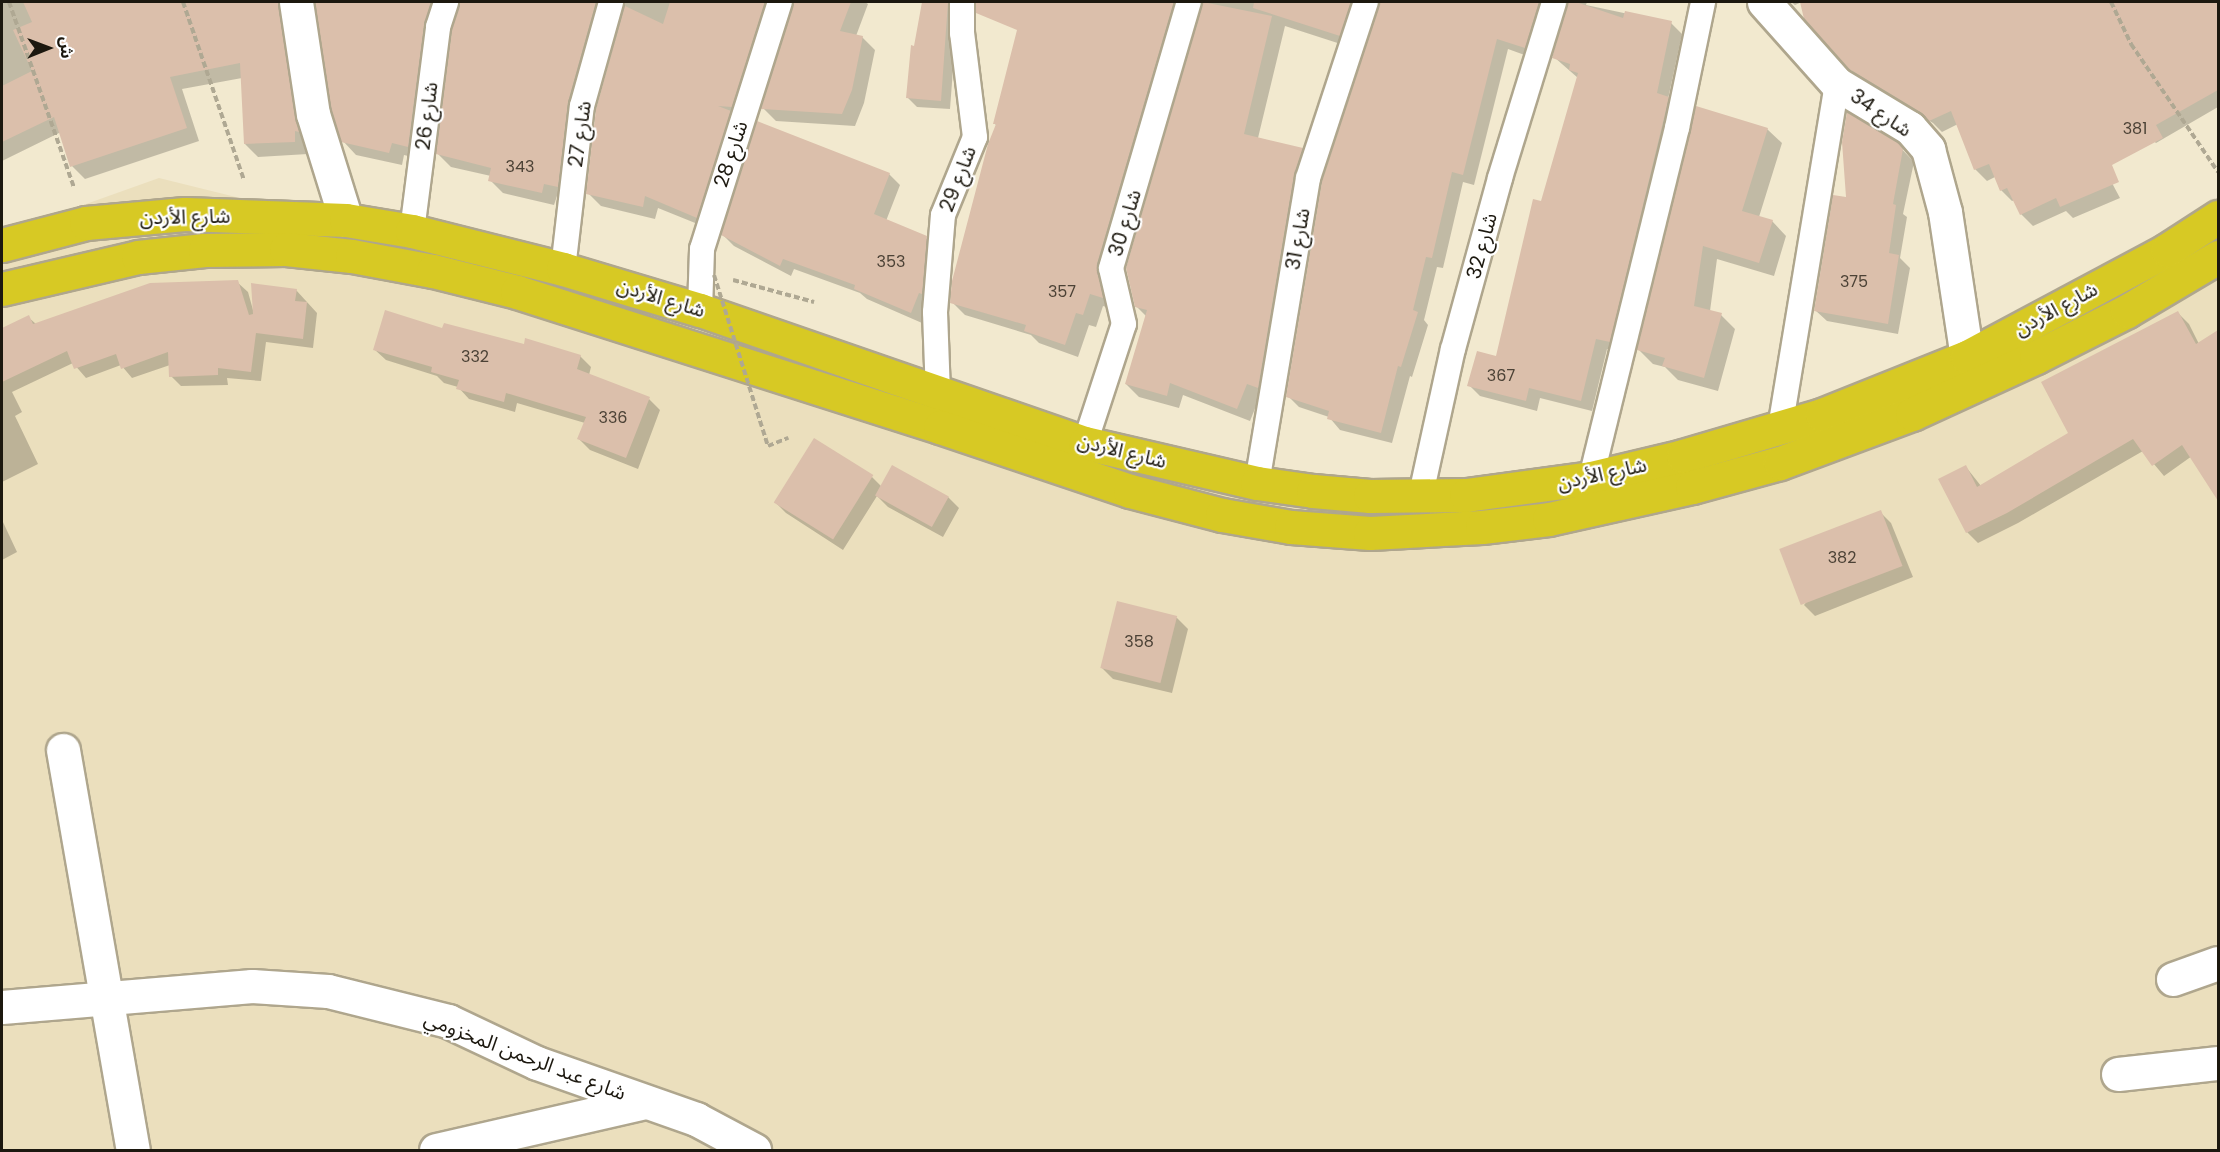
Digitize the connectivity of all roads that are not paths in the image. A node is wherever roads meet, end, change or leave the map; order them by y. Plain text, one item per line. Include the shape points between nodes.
1 (296, 2) edge
2 (446, 2) edge
3 (611, 2) edge
4 (780, 2) edge
5 (962, 2) edge
6 (1189, 2) edge
7 (1366, 2) edge
8 (1554, 2) edge
9 (1703, 2) edge
10 (1764, 2) edge
11 (1837, 84) junction
12 (2218, 217) edge
13 (346, 220) junction
14 (412, 231) junction
15 (2, 245) edge
16 (2218, 257) edge
17 (563, 268) junction
18 (2, 288) edge
19 (700, 310) junction
20 (1966, 357) junction
21 (938, 394) junction
22 (1780, 428) junction
23 (1084, 443) junction
24 (1591, 478) junction
25 (1257, 483) junction
26 (1421, 494) junction
27 (63, 750) dead end
28 (2218, 963) edge
29 (2173, 979) dead end
30 (106, 999) junction
31 (2, 1007) edge
32 (2218, 1063) edge
33 (2118, 1074) dead end
34 (646, 1102) junction
35 (132, 1150) edge
36 (436, 1150) edge
37 (754, 1150) edge

1 - 13 street via 313,114
2 - 14 lane, شارع 26 via 438,27
3 - 17 lane, شارع 27 via 582,106
4 - 19 lane, شارع 28 via 702,249
5 - 21 lane, شارع 29 via 975,137 942,215 935,312
6 - 23 lane, شارع 30 via 1111,268 1124,324
7 - 25 lane, شارع 31 via 1308,178
8 - 26 lane, شارع 32 via 1453,349
9 - 24 lane via 1677,128
10 - 11 street, شارع 34
11 - 20 street, شارع 34 via 1910,128 1928,150 1945,212
11 - 22 lane
12 - 20 highway, شارع الأردن via 2167,250
13 - 14 highway, شارع الأردن
13 - 15 highway, شارع الأردن via 185,214 86,223
14 - 17 highway, شارع الأردن
16 - 18 highway, شارع الأردن via 2127,311 2026,362 1912,414 1780,464 1549,519 1370,533 1292,527 1222,515 1130,491 918,419 528,296 433,271 352,256 286,249 205,250 138,257
17 - 19 highway, شارع الأردن
19 - 21 highway, شارع الأردن
20 - 22 highway, شارع الأردن
21 - 23 highway, شارع الأردن
22 - 24 highway, شارع الأردن
23 - 25 highway, شارع الأردن
24 - 26 highway, شارع الأردن via 1509,491
25 - 26 highway, شارع الأردن via 1370,496
27 - 30 street
28 - 29 street
30 - 31 street, شارع عبد الرحمن المخزومي
30 - 34 street, شارع عبد الرحمن المخزومي via 252,986 328,991 448,1021 537,1063
30 - 35 street
32 - 33 street
34 - 36 street
34 - 37 street, شارع عبد الرحمن المخزومي via 696,1119

